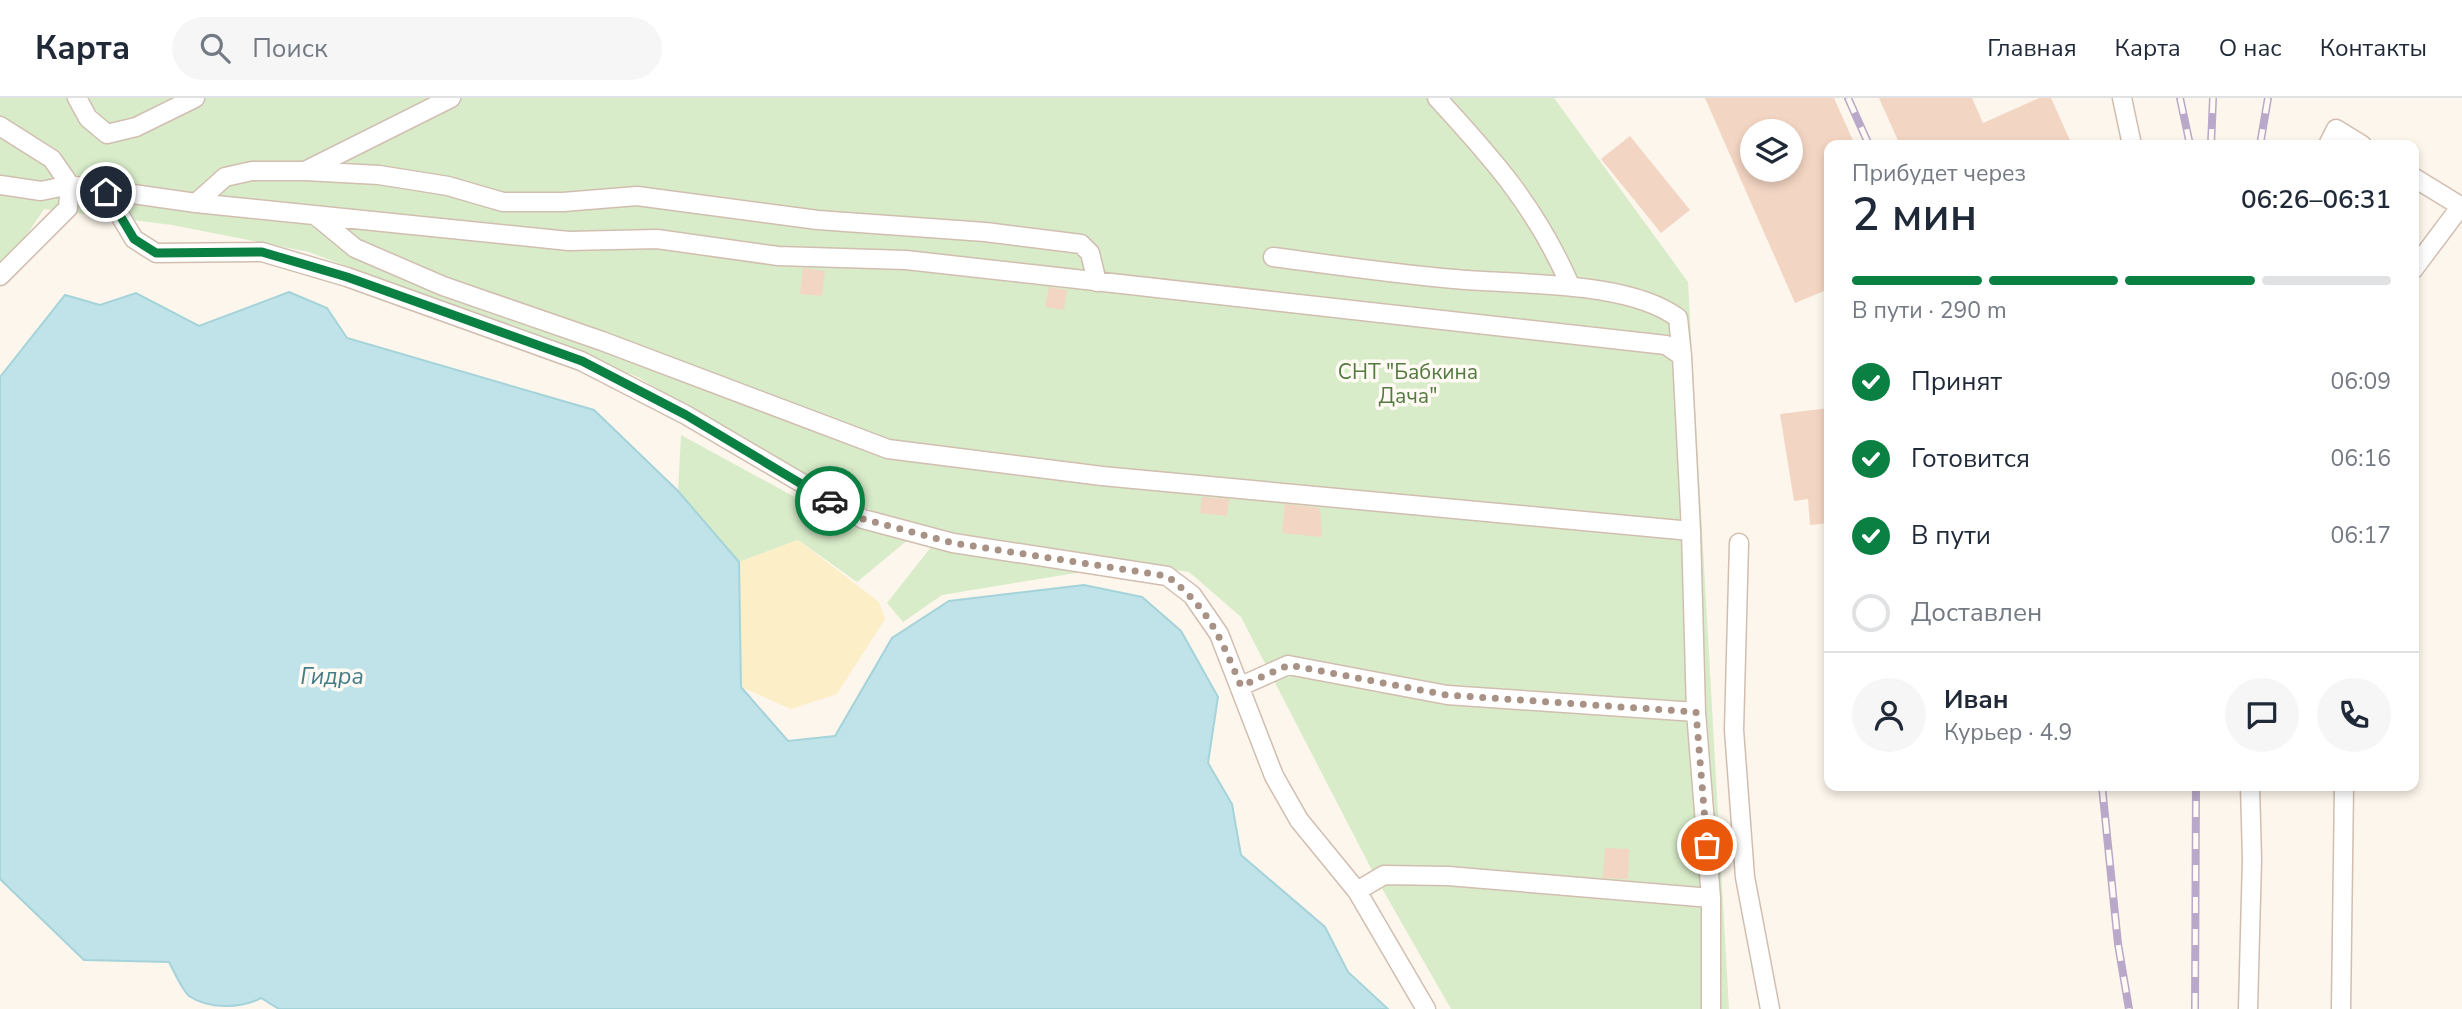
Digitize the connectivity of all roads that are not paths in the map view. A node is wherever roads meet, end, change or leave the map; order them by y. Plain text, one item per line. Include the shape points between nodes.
1 (77, 98) edge
2 (195, 98) edge
3 (451, 98) edge
4 (1437, 98) edge
5 (2122, 98) edge
6 (0, 126) edge
7 (2131, 140) edge
8 (2330, 140) edge
9 (2354, 140) edge
10 (305, 171) junction
11 (2419, 181) edge
12 (0, 185) edge
13 (69, 185) junction
14 (106, 192) junction
15 (197, 203) junction
16 (2461, 207) edge
17 (315, 215) junction
18 (1273, 257) dead end
19 (2419, 262) edge
20 (0, 276) edge
21 (1097, 282) junction
22 (1570, 285) junction
23 (1682, 356) junction
24 (1691, 531) junction
25 (1739, 543) dead end
26 (1241, 686) junction
27 (1696, 712) junction
28 (2250, 791) edge
29 (2344, 791) edge
30 (1357, 891) junction
31 (1711, 898) junction
32 (1426, 1009) edge
33 (1711, 1009) edge
34 (1770, 1009) edge
35 (2248, 1009) edge
36 (2341, 1009) edge

1 - 2 street via 88,118 107,134 136,127
3 - 10 street
4 - 22 street via 1501,168 1550,240
5 - 7 street
6 - 13 street via 52,159
8 - 9 street via 2336,129
10 - 15 street via 252,171 225,177
10 - 21 street via 379,175 448,186 503,202 637,196 818,220 1081,244 1090,253
11 - 16 street
12 - 13 street via 41,191
13 - 14 street
13 - 20 street via 68,208
14 - 15 street
14 - 26 street via 134,239 156,253 262,252 347,277 582,361 686,415 863,519 953,543 1167,576 1192,595 1219,634
15 - 17 street
16 - 19 street
17 - 21 street via 569,241 657,239 778,256 906,260
17 - 24 street via 355,248 443,286 888,449 1102,476
18 - 22 street via 1454,279
21 - 23 street via 1666,345
22 - 23 street via 1661,305 1678,318
23 - 24 street
24 - 27 street
25 - 34 street via 1734,730 1745,877
26 - 27 street via 1289,665 1447,695
26 - 30 street via 1274,776 1299,820
27 - 31 street
28 - 35 street
29 - 36 street
30 - 31 street via 1384,875 1448,876
30 - 32 street
31 - 33 street

